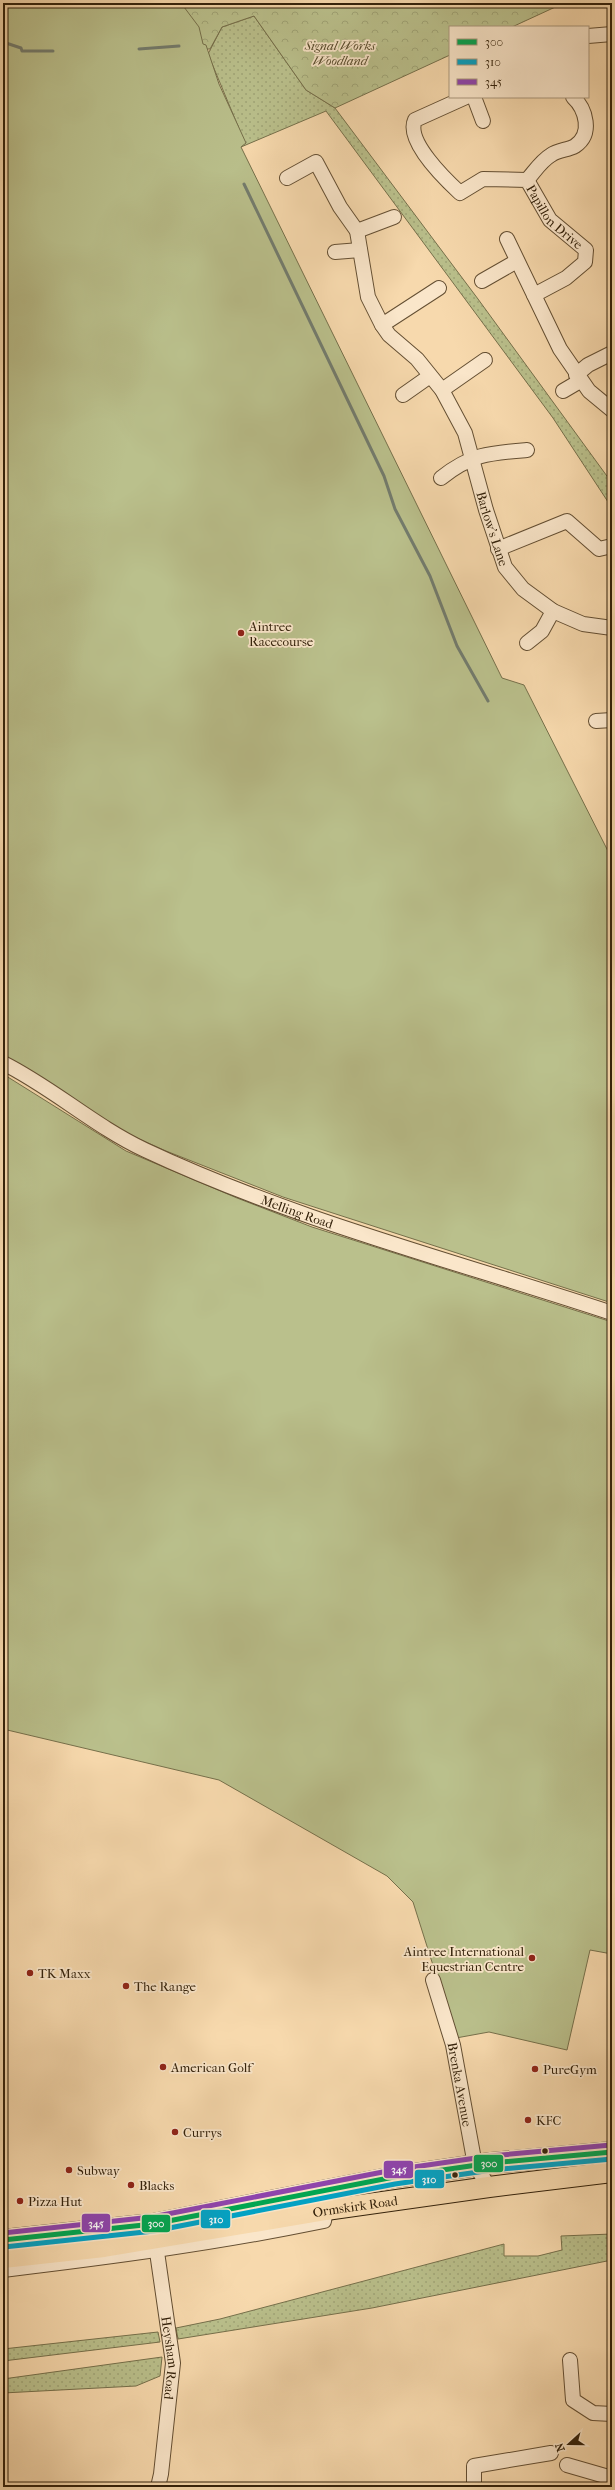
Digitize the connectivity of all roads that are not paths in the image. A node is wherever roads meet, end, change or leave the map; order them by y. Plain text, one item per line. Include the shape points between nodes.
1 (612, 34) edge
2 (589, 36) edge
3 (464, 98) edge
4 (474, 98) edge
5 (575, 98) edge
6 (483, 121) dead end
7 (286, 178) dead end
8 (527, 180) junction
9 (394, 217) dead end
10 (357, 231) junction
11 (507, 239) dead end
12 (360, 250) junction
13 (335, 252) dead end
14 (518, 260) junction
15 (482, 281) dead end
16 (439, 288) dead end
17 (534, 295) junction
18 (382, 325) junction
19 (612, 353) edge
20 (485, 360) dead end
21 (430, 376) junction
22 (578, 378) junction
23 (442, 390) junction
24 (564, 391) dead end
25 (403, 395) dead end
26 (612, 410) edge
27 (527, 450) dead end
28 (474, 459) junction
29 (441, 478) dead end
30 (612, 546) edge
31 (498, 549) junction
32 (553, 611) junction
33 (612, 628) edge
34 (527, 643) dead end
35 (612, 720) edge
36 (596, 721) dead end
37 (3, 1063) edge
38 (612, 1313) edge
39 (433, 1980) dead end
40 (612, 2152) edge
41 (475, 2166) junction
42 (612, 2172) edge
43 (489, 2187) junction
44 (326, 2210) junction
45 (3, 2240) edge
46 (157, 2252) junction
47 (3, 2258) edge
48 (3, 2270) edge
49 (570, 2360) dead end
50 (612, 2414) edge
51 (551, 2453) dead end
52 (566, 2465) dead end
53 (610, 2481) edge
54 (158, 2487) edge
55 (474, 2487) edge

1 - 2 street
3 - 8 street, Papillon Drive via 415,120 412,126 413,134 437,171 460,193 482,179
4 - 6 street
5 - 8 street, Papillon Drive via 581,104 586,118 586,131 576,145 552,154
7 - 10 street, Barlow's Lane via 316,162 340,207
8 - 17 street, Papillon Drive via 550,220 586,250 586,262 566,278
9 - 10 street
10 - 12 street, Barlow's Lane
11 - 14 street
12 - 13 street
12 - 18 street, Barlow's Lane via 368,297
14 - 15 street
14 - 17 street
16 - 18 street
17 - 22 street via 560,349
18 - 21 street, Barlow's Lane via 417,359
19 - 22 street via 588,365
20 - 23 street
21 - 23 street, Barlow's Lane
21 - 25 street
22 - 24 street
22 - 26 street
23 - 28 street, Barlow's Lane via 466,434
27 - 28 street via 485,454
28 - 29 street via 454,468
28 - 31 street, Barlow's Lane
30 - 31 street via 599,549 567,521
31 - 32 street, Barlow's Lane via 505,567 523,589
32 - 33 street, Barlow's Lane via 583,624
32 - 34 street via 542,631
35 - 36 street
37 - 38 street, Melling Road via 117,1136 261,1199
39 - 41 street, Brenka Avenue via 453,2045
40 - 41 highway, Ormskirk Road
41 - 43 street, Brenka Avenue
41 - 45 highway, Ormskirk Road via 394,2177 153,2224
42 - 43 highway, Ormskirk Road
43 - 44 highway, Ormskirk Road
44 - 46 street via 324,2221
44 - 47 highway, Ormskirk Road via 140,2242
46 - 48 street
46 - 54 street, Heysham Road via 174,2363
49 - 50 street via 573,2400 593,2413
51 - 55 street via 474,2466
52 - 53 street

